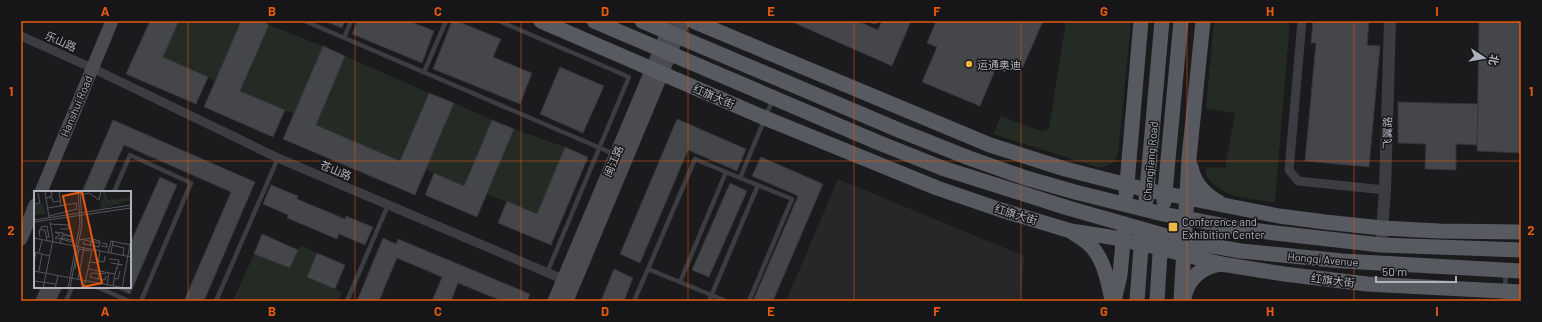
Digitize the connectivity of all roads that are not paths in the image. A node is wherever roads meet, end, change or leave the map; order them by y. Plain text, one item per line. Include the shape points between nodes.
1 (112, 21) edge
2 (305, 21) edge
3 (351, 21) edge
4 (446, 21) edge
5 (499, 21) edge
6 (541, 21) edge
7 (594, 21) edge
8 (642, 21) edge
9 (684, 21) edge
10 (693, 21) edge
11 (872, 21) edge
12 (875, 21) edge
13 (1141, 21) edge
14 (1162, 21) edge
15 (1181, 21) edge
16 (1203, 21) edge
17 (1302, 21) edge
18 (1390, 21) edge
19 (672, 30) edge
20 (21, 36) edge
21 (344, 38) junction
22 (665, 51) junction
23 (92, 68) junction
24 (424, 72) junction
25 (657, 72) junction
26 (774, 98) junction
27 (765, 118) junction
28 (1132, 136) junction
29 (600, 148) junction
30 (621, 156) junction
31 (278, 158) junction
32 (1189, 158) junction
33 (726, 172) junction
34 (1095, 176) junction
35 (740, 178) junction
36 (758, 185) junction
37 (1127, 185) junction
38 (1147, 190) junction
39 (1385, 190) junction
40 (41, 191) edge
41 (114, 191) edge
42 (1165, 194) junction
43 (1187, 198) junction
44 (388, 205) junction
45 (1125, 205) junction
46 (1226, 206) junction
47 (34, 207) edge
48 (1145, 210) junction
49 (1163, 214) junction
50 (1186, 218) junction
51 (1124, 225) junction
52 (1382, 228) junction
53 (1072, 231) junction
54 (1521, 232) edge
55 (1142, 237) junction
56 (21, 239) edge
57 (1123, 240) junction
58 (1161, 241) junction
59 (1381, 245) junction
60 (1183, 247) junction
61 (1521, 250) edge
62 (1221, 264) junction
63 (648, 269) junction
64 (1506, 270) junction
65 (1521, 271) edge
66 (547, 273) junction
67 (568, 282) junction
68 (680, 282) junction
69 (72, 288) edge
70 (99, 288) edge
71 (1521, 292) edge
72 (712, 295) junction
73 (1504, 296) edge
74 (66, 301) edge
75 (129, 301) edge
76 (141, 301) edge
77 (216, 301) edge
78 (347, 301) edge
79 (554, 301) edge
80 (567, 301) edge
81 (634, 301) edge
82 (709, 301) edge
83 (726, 301) edge
84 (749, 301) edge
85 (1114, 301) edge
86 (1136, 301) edge
87 (1157, 301) edge
88 (1181, 301) edge
89 (1184, 301) edge

1 - 23 main road, Hanshui Road
2 - 21 lane
3 - 21 lane
4 - 24 lane
5 - 29 lane via 629,78
6 - 25 main road, 红旗大街
7 - 22 main road, 红旗大街
8 - 19 main road
9 - 19 main road, 闽江路
10 - 34 main road via 990,145
11 - 12 lane
13 - 28 main road
14 - 38 main road, Changjiang Road
15 - 42 main road, Changjiang Road
16 - 32 main road
17 - 39 street via 1289,170 1298,181
18 - 39 street, 飞翼路
19 - 22 main road, 闽江路
19 - 45 main road via 901,131 969,158 1026,178
20 - 23 street, 乐山路
21 - 24 lane
22 - 25 main road, 闽江路
22 - 26 main road, 红旗大街
23 - 31 street, 苍山路
23 - 40 main road, Hanshui Road
24 - 29 lane
25 - 27 main road, 红旗大街
25 - 30 main road, 闽江路
26 - 27 lane
26 - 51 main road, 红旗大街 via 942,168
27 - 35 lane
27 - 53 main road, 红旗大街 via 937,188
28 - 34 main road via 1121,165 1112,172
28 - 37 main road
29 - 30 lane
29 - 66 lane
30 - 67 main road, 闽江路
31 - 44 street, 苍山路
31 - 77 lane
32 - 43 main road
32 - 46 main road via 1197,183 1212,198
33 - 35 lane
33 - 63 lane via 695,159
33 - 68 lane
34 - 37 main road
35 - 36 lane
36 - 72 lane
36 - 84 lane via 792,200
37 - 38 main road
37 - 45 main road
38 - 42 main road
38 - 48 main road, Changjiang Road
39 - 52 street, 飞翼路
41 - 76 lane via 130,155 191,183
42 - 43 main road
42 - 49 main road, Changjiang Road
43 - 46 main road
43 - 50 main road
44 - 66 street, 苍山路
44 - 78 lane
45 - 48 main road
45 - 51 main road
46 - 52 main road via 1279,216
47 - 56 main road
48 - 49 main road
48 - 55 main road, Changjiang Road
49 - 50 main road, Hongqi Avenue
49 - 58 main road, Changjiang Road
50 - 59 main road, Hongqi Avenue via 1268,232
50 - 60 main road
51 - 55 main road, 红旗大街
51 - 57 main road
52 - 54 main road
52 - 59 street, 飞翼路
53 - 57 main road, 红旗大街
53 - 85 main road via 1089,244 1100,259
55 - 57 main road, 红旗大街
55 - 58 main road, 红旗大街
55 - 86 main road, Changjiang Road
57 - 85 main road via 1120,276
58 - 60 main road, 红旗大街
58 - 87 main road, Changjiang Road
59 - 61 main road, Hongqi Avenue
60 - 62 main road, 红旗大街
60 - 64 main road, Hongqi Avenue via 1343,261
60 - 88 main road
62 - 73 main road, 红旗大街 via 1367,284
62 - 89 main road via 1208,267 1192,280
63 - 68 lane
63 - 81 lane
64 - 65 main road, Hongqi Avenue
64 - 73 lane
66 - 67 street, 苍山路
67 - 79 main road, 闽江路
67 - 80 main road, 闽江路
68 - 72 lane
69 - 74 lane
70 - 75 lane
71 - 73 main road, 红旗大街
72 - 82 lane
72 - 83 lane

